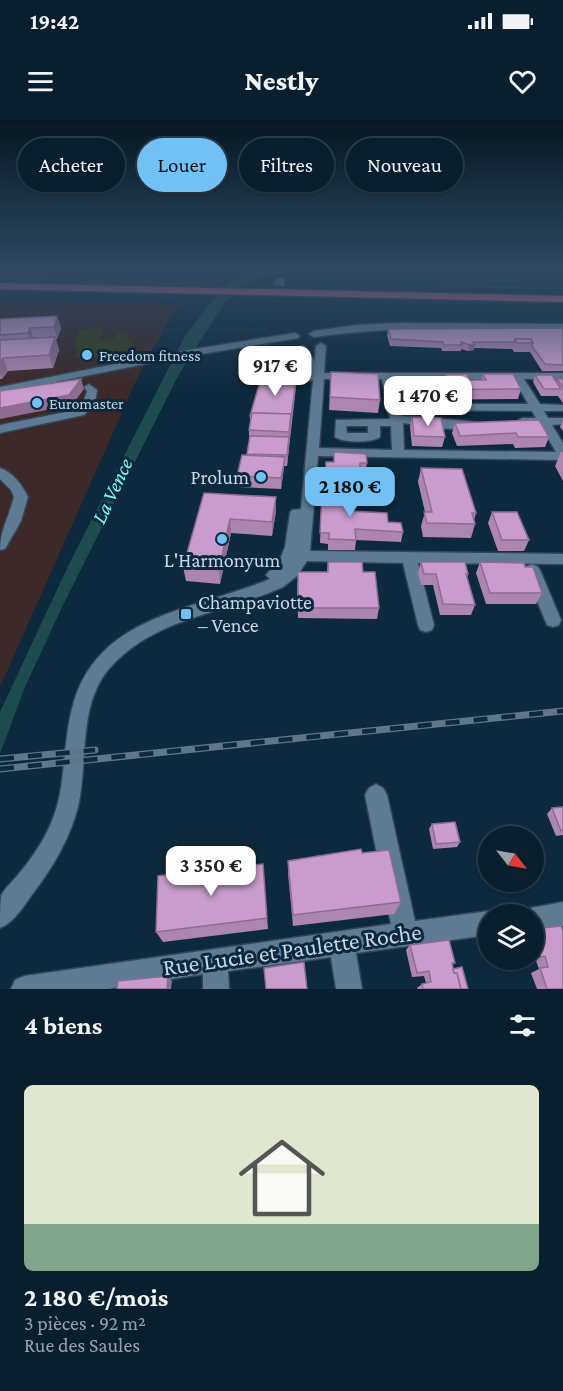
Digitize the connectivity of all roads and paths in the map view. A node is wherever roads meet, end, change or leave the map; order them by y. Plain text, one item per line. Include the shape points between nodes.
1 (367, 327) junction
2 (563, 327) edge
3 (314, 334) junction
4 (296, 343) junction
5 (323, 344) junction
6 (387, 376) junction
7 (518, 376) junction
8 (563, 376) edge
9 (313, 380) junction
10 (294, 384) edge
11 (89, 387) dead end
12 (0, 388) edge
13 (536, 407) junction
14 (563, 408) edge
15 (396, 417) junction
16 (544, 421) junction
17 (563, 421) edge
18 (374, 423) dead end
19 (487, 423) edge
20 (514, 423) edge
21 (0, 429) edge
22 (312, 452) junction
23 (398, 453) junction
24 (563, 455) edge
25 (0, 472) edge
26 (0, 545) edge
27 (298, 550) junction
28 (409, 558) junction
29 (528, 559) junction
30 (563, 559) edge
31 (553, 620) dead end
32 (426, 625) dead end
33 (376, 795) dead end
34 (563, 914) edge
35 (0, 916) edge
36 (544, 917) edge
37 (478, 924) edge
38 (405, 933) junction
39 (342, 944) junction
40 (215, 960) junction
41 (24, 989) edge
42 (216, 989) edge
43 (349, 989) edge

1 - 2 street
1 - 3 street
1 - 5 street via 340,333
3 - 4 street
3 - 5 street via 321,336
4 - 5 street
4 - 9 street via 309,360
4 - 12 street via 255,341
5 - 9 street
6 - 7 street
6 - 9 street
6 - 15 street
7 - 8 street
7 - 13 street
9 - 10 street
9 - 22 street
9 - 27 street
11 - 21 street via 92,396 80,413
13 - 14 street
13 - 15 street
13 - 16 street
15 - 18 street
15 - 19 street via 454,425
15 - 23 street
16 - 17 street
16 - 20 street
16 - 24 street
22 - 23 street
22 - 27 street
23 - 24 street
25 - 26 street via 21,497 14,521
27 - 28 street
27 - 35 street via 291,573 279,582 149,628 113,652 99,668 87,686 79,714 67,808 56,837
28 - 29 street
28 - 32 street
29 - 30 street
29 - 31 street
33 - 38 street
34 - 36 street
37 - 38 street, Rue Lucie et Paulette Roche
38 - 39 street, Rue Lucie et Paulette Roche
39 - 40 street, Rue Lucie et Paulette Roche
39 - 43 street
40 - 41 street, Rue Lucie et Paulette Roche
40 - 42 street

